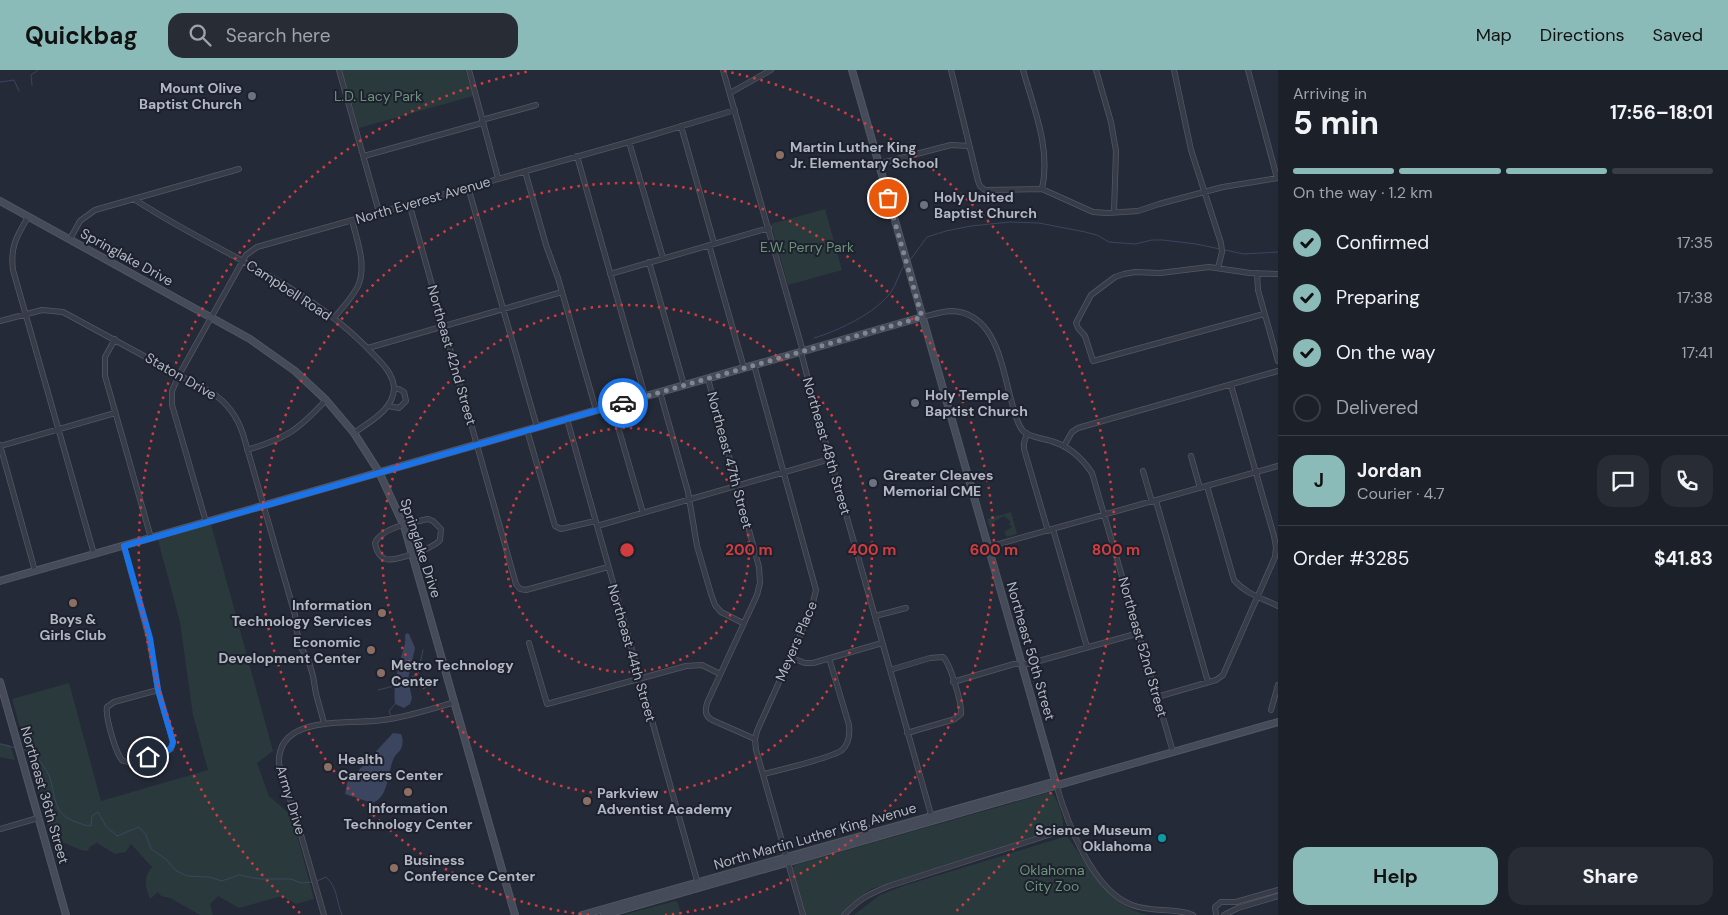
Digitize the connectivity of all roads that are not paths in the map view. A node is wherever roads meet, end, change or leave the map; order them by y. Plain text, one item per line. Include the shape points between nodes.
1 (339, 70) edge
2 (469, 70) edge
3 (724, 70) edge
4 (771, 70) edge
5 (852, 70) edge
6 (951, 70) edge
7 (1022, 70) edge
8 (1096, 70) edge
9 (1174, 70) edge
10 (1248, 70) edge
11 (730, 93) junction
12 (536, 105) dead end
13 (735, 110) junction
14 (482, 121) junction
15 (681, 126) junction
16 (629, 142) junction
17 (969, 146) junction
18 (364, 156) junction
19 (577, 156) junction
20 (878, 164) junction
21 (239, 169) dead end
22 (525, 170) junction
23 (498, 178) junction
24 (1277, 178) edge
25 (468, 187) junction
26 (1042, 189) junction
27 (1205, 192) junction
28 (134, 199) junction
29 (0, 201) edge
30 (409, 204) junction
31 (380, 212) junction
32 (1114, 212) junction
33 (28, 217) junction
34 (352, 220) junction
35 (769, 228) junction
36 (70, 240) junction
37 (714, 243) junction
38 (709, 244) junction
39 (662, 258) junction
40 (243, 260) junction
41 (649, 262) junction
42 (1218, 268) junction
43 (1257, 273) junction
44 (610, 274) junction
45 (1278, 274) edge
46 (562, 292) junction
47 (503, 309) junction
48 (26, 314) junction
49 (1264, 314) junction
50 (922, 317) junction
51 (211, 318) junction
52 (334, 318) junction
53 (0, 321) edge
54 (444, 326) junction
55 (115, 339) junction
56 (368, 348) junction
57 (802, 352) junction
58 (1278, 361) edge
59 (754, 365) junction
60 (744, 368) junction
61 (1278, 371) edge
62 (179, 375) junction
63 (708, 378) junction
64 (1231, 384) junction
65 (684, 385) junction
66 (394, 389) junction
67 (660, 392) junction
68 (645, 396) junction
69 (326, 400) junction
70 (388, 406) junction
71 (612, 406) junction
72 (596, 410) junction
73 (116, 413) junction
74 (567, 419) junction
75 (536, 427) junction
76 (58, 430) junction
77 (528, 430) junction
78 (354, 433) junction
79 (1027, 434) junction
80 (477, 444) junction
81 (0, 446) edge
82 (1064, 446) junction
83 (247, 450) junction
84 (1191, 456) dead end
85 (830, 460) junction
86 (1278, 466) edge
87 (1143, 471) dead end
88 (380, 472) junction
89 (784, 473) junction
90 (1256, 473) junction
91 (737, 486) junction
92 (1207, 486) junction
93 (1200, 488) junction
94 (689, 500) junction
95 (1154, 501) junction
96 (264, 505) junction
97 (643, 513) junction
98 (1105, 515) junction
99 (595, 521) junction
100 (206, 522) junction
101 (404, 526) junction
102 (597, 526) junction
103 (1050, 530) junction
104 (151, 538) junction
105 (124, 546) junction
106 (988, 547) junction
107 (412, 553) junction
108 (94, 554) junction
109 (608, 568) junction
110 (35, 571) junction
111 (0, 581) edge
112 (1258, 597) junction
113 (1278, 606) edge
114 (906, 608) dead end
115 (874, 616) junction
116 (743, 623) junction
117 (1139, 633) junction
118 (529, 643) dead end
119 (882, 643) junction
120 (1087, 647) junction
121 (789, 658) junction
122 (828, 658) junction
123 (1021, 664) junction
124 (890, 670) junction
125 (720, 674) junction
126 (640, 679) junction
127 (0, 682) edge
128 (953, 682) junction
129 (1208, 682) junction
130 (1278, 686) edge
131 (158, 690) junction
132 (1157, 697) junction
133 (454, 702) junction
134 (1271, 710) dead end
135 (1278, 722) edge
136 (324, 724) junction
137 (907, 733) junction
138 (755, 739) junction
139 (1173, 752) junction
140 (764, 774) junction
141 (1056, 784) junction
142 (38, 818) junction
143 (932, 819) junction
144 (1070, 828) junction
145 (0, 829) edge
146 (788, 859) junction
147 (698, 885) junction
148 (1278, 890) edge
149 (1278, 896) edge
150 (66, 915) edge
151 (324, 915) edge
152 (515, 915) edge
153 (582, 915) edge
154 (604, 915) edge
155 (803, 915) edge
156 (844, 915) edge
157 (1193, 915) edge
158 (1216, 915) edge
159 (1224, 915) edge

1 - 18 street
2 - 14 street
3 - 11 street, Northeast 48th Street
4 - 11 street
5 - 20 street, Northeast 50th Street
6 - 17 street
7 - 26 street via 1044,150
8 - 32 street via 1115,140
9 - 27 street via 1188,137
10 - 24 street
11 - 13 street, Northeast 48th Street
12 - 14 street
13 - 15 street, North Everest Avenue
13 - 35 street, Northeast 48th Street
14 - 18 street
14 - 23 street
15 - 16 street, North Everest Avenue
15 - 37 street
16 - 19 street, North Everest Avenue
16 - 39 street
17 - 20 street via 952,145
17 - 26 street via 979,184 985,190
18 - 31 street
19 - 22 street, North Everest Avenue
19 - 44 street
20 - 50 street, Northeast 50th Street
21 - 28 street
22 - 23 street, North Everest Avenue
22 - 46 street
23 - 25 street, North Everest Avenue
24 - 27 street
25 - 30 street, North Everest Avenue
25 - 47 street
26 - 32 street via 1093,212
27 - 32 street via 1138,211
27 - 42 street via 1222,248
28 - 36 street via 86,216
28 - 40 street, Campbell Road
29 - 33 street, Springlake Drive
30 - 31 street, North Everest Avenue
30 - 54 street, Northeast 42nd Street
31 - 34 street, North Everest Avenue
33 - 36 street, Springlake Drive
33 - 48 street via 16,238 12,258
34 - 40 street, North Everest Avenue via 257,246
34 - 52 street via 362,259 361,273 358,286
35 - 37 street
35 - 57 street, Northeast 48th Street
36 - 51 street, Springlake Drive
37 - 38 street
38 - 39 street
38 - 60 street
39 - 41 street
40 - 51 street, North Everest Avenue
40 - 52 street, Campbell Road via 295,290
41 - 44 street
41 - 65 street
42 - 43 street
42 - 49 street via 1120,275 1091,295 1077,319 1077,326 1085,336 1093,361
43 - 45 street
43 - 49 street
44 - 68 street
46 - 47 street
46 - 72 street
47 - 54 street
47 - 75 street
48 - 53 street, Staton Drive
48 - 55 street, Staton Drive via 48,310 63,312
48 - 76 street
49 - 58 street
50 - 57 street
50 - 79 street via 960,312 985,327 995,345 1020,427
50 - 106 street, Northeast 50th Street
51 - 62 street, North Everest Avenue
51 - 69 street, Springlake Drive via 272,354
52 - 56 street, Campbell Road
54 - 56 street
54 - 80 street, Northeast 42nd Street
55 - 62 street, Staton Drive
55 - 73 street via 104,367
56 - 66 street, Campbell Road via 387,369
57 - 59 street
57 - 85 street, Northeast 48th Street
59 - 60 street
59 - 89 street, Meyers Place
60 - 63 street
61 - 64 street
62 - 83 street, Staton Drive via 227,404 238,421
62 - 100 street, North Everest Avenue via 172,391 172,405
63 - 65 street
63 - 91 street, Northeast 47th Street
64 - 82 street via 1078,428
64 - 90 street
65 - 67 street
66 - 70 street
66 - 70 street, Campbell Road via 404,392 406,401 399,408
67 - 68 street
67 - 94 street
68 - 71 street
69 - 78 street, Springlake Drive
69 - 83 street via 283,438
70 - 78 street
71 - 72 street
71 - 97 street
72 - 74 street
73 - 76 street
73 - 104 street
74 - 75 street
74 - 99 street, Northeast 44th Street
75 - 77 street
76 - 81 street
76 - 108 street
77 - 80 street
77 - 99 street via 555,526 561,529
78 - 88 street, Springlake Drive
79 - 82 street, Northeast 52nd Street
79 - 103 street via 1024,449
80 - 88 street
80 - 109 street, Northeast 42nd Street via 518,588 523,590
81 - 110 street
82 - 98 street, Northeast 52nd Street via 1078,455 1092,473
83 - 96 street, Staton Drive
84 - 93 street
85 - 89 street
85 - 115 street, Northeast 48th Street
86 - 90 street
87 - 95 street
88 - 96 street
88 - 101 street, Springlake Drive
89 - 91 street
89 - 121 street, Meyers Place via 816,590 811,611
90 - 92 street
90 - 112 street via 1276,548 1274,561
91 - 94 street
91 - 116 street, Northeast 47th Street via 760,575 757,595
92 - 93 street
92 - 112 street via 1234,580 1240,588
93 - 95 street
94 - 97 street
94 - 116 street via 697,546 715,605
95 - 98 street
95 - 129 street
96 - 100 street
96 - 136 street, Staton Drive
97 - 102 street
98 - 103 street
98 - 117 street, Northeast 52nd Street
99 - 102 street, Northeast 44th Street
100 - 104 street
101 - 107 street, Springlake Drive
101 - 107 street via 380,534 376,547 385,559
101 - 107 street via 428,519 441,529 442,535 437,544
102 - 109 street, Northeast 44th Street
103 - 106 street
103 - 120 street
104 - 105 street
105 - 108 street
105 - 131 street via 150,638
106 - 123 street, Northeast 50th Street
107 - 133 street, Springlake Drive
108 - 110 street
109 - 126 street, Northeast 44th Street
110 - 111 street
112 - 113 street
112 - 129 street via 1225,672 1219,679
114 - 115 street
115 - 119 street, Northeast 48th Street
116 - 125 street, Northeast 47th Street
117 - 120 street
117 - 132 street, Northeast 52nd Street
118 - 126 street via 547,704
119 - 122 street
119 - 124 street, Northeast 48th Street
120 - 123 street
121 - 122 street via 809,663
121 - 138 street, Meyers Place
122 - 140 street via 848,725 845,747 834,754
123 - 128 street
123 - 141 street, Northeast 50th Street
124 - 128 street via 943,657
124 - 137 street, Northeast 48th Street
125 - 126 street via 697,665
125 - 138 street, Northeast 47th Street via 707,703 706,715
126 - 147 street, Northeast 44th Street
127 - 142 street, Northeast 36th Street
128 - 137 street via 960,715
129 - 132 street
130 - 134 street
131 - 131 street via 114,702 107,707 117,753 123,761 148,757 172,747 173,740
132 - 139 street, Northeast 52nd Street
133 - 136 street, Army Drive via 384,720
133 - 152 street, Springlake Drive
135 - 139 street, North Martin Luther King Avenue
136 - 151 street, Army Drive via 306,727 292,735 282,745 278,757
137 - 143 street, Northeast 48th Street
138 - 140 street
139 - 141 street, North Martin Luther King Avenue
140 - 146 street
141 - 143 street, North Martin Luther King Avenue
141 - 144 street, Northeast 50th Street
142 - 145 street
142 - 150 street, Northeast 36th Street
143 - 146 street, North Martin Luther King Avenue
144 - 156 street via 868,894
144 - 157 street, Northeast 50th Street via 1102,882 1117,896 1131,905
146 - 147 street, North Martin Luther King Avenue
146 - 155 street
147 - 153 street, North Martin Luther King Avenue
147 - 154 street, North Martin Luther King Avenue
148 - 158 street via 1217,904 1214,907
149 - 159 street

